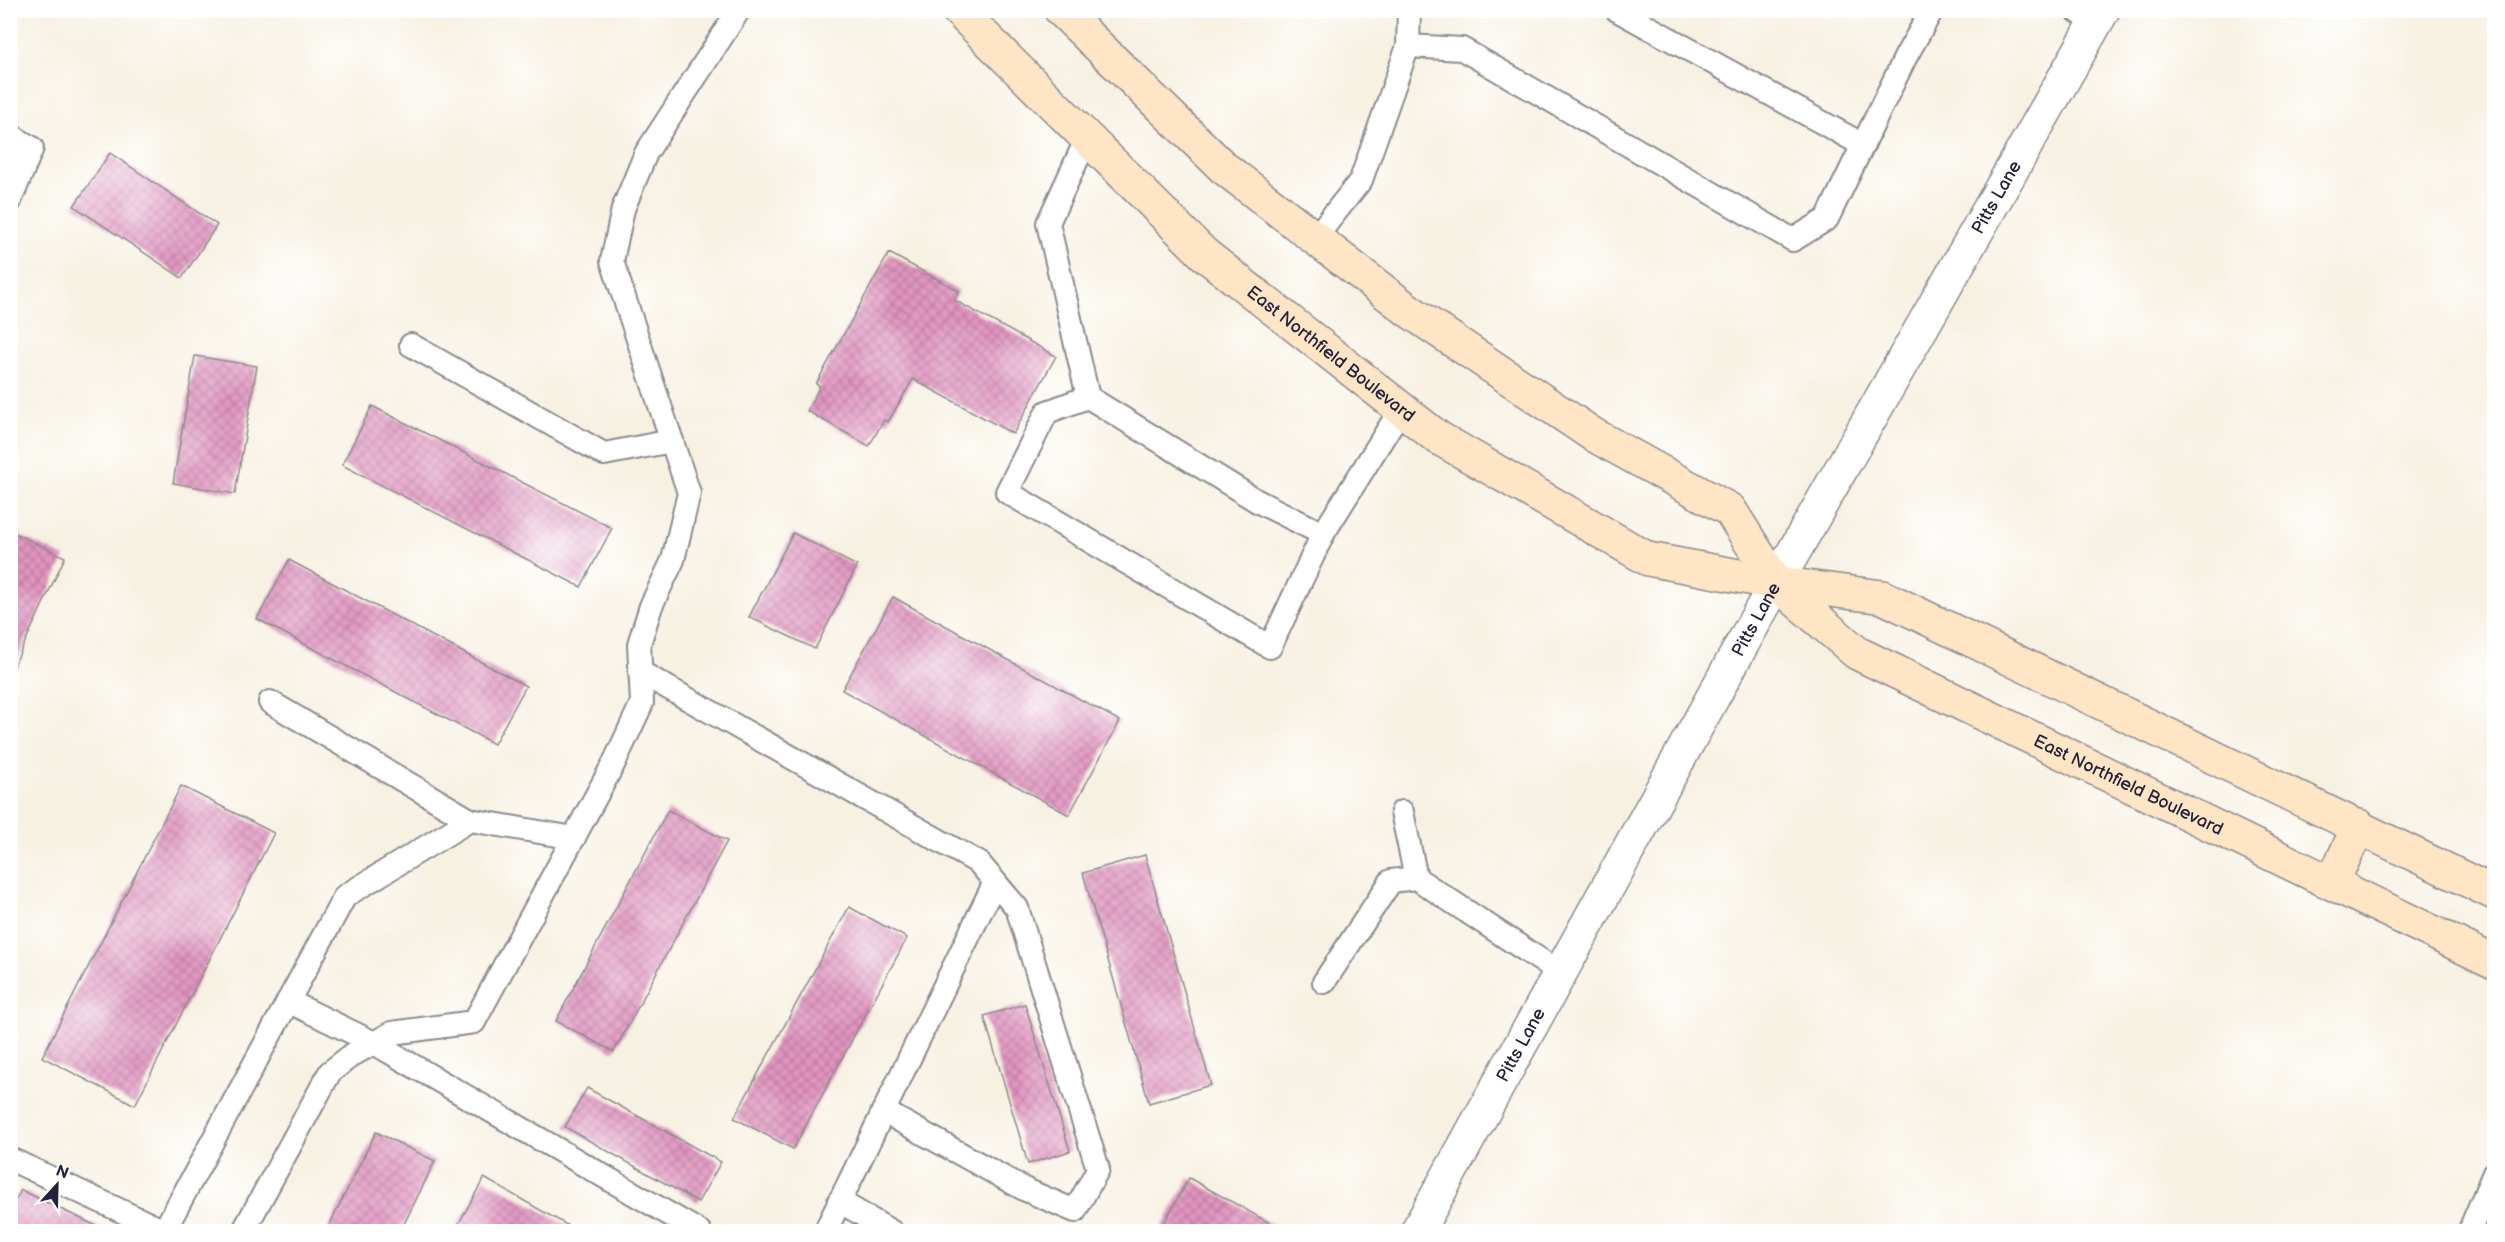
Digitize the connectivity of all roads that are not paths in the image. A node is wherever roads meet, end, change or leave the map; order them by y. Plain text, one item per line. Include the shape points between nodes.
1 (739, 10) edge
2 (958, 10) edge
3 (1061, 10) edge
4 (1410, 10) edge
5 (1617, 10) edge
6 (1932, 10) edge
7 (2091, 15) edge
8 (1408, 46) junction
9 (10, 135) edge
10 (1087, 138) junction
11 (1863, 145) junction
12 (10, 201) edge
13 (1315, 238) junction
14 (411, 345) dead end
15 (1088, 397) junction
16 (1401, 409) junction
17 (672, 441) junction
18 (1323, 534) junction
19 (1776, 583) junction
20 (640, 672) junction
21 (270, 702) dead end
22 (1402, 812) dead end
23 (470, 820) junction
24 (2359, 826) junction
25 (574, 838) junction
26 (1416, 878) junction
27 (995, 882) junction
28 (2332, 883) junction
29 (2494, 893) edge
30 (2494, 962) edge
31 (1560, 973) junction
32 (1324, 982) dead end
33 (288, 1001) junction
34 (374, 1043) junction
35 (884, 1111) junction
36 (10, 1159) edge
37 (2494, 1173) edge
38 (839, 1201) junction
39 (165, 1231) edge
40 (243, 1232) edge
41 (700, 1232) edge
42 (825, 1232) edge
43 (892, 1232) edge
44 (1417, 1232) edge
45 (2469, 1232) edge

1 - 17 lane via 645,153 623,209 612,261
2 - 10 main road, East Northfield Boulevard
3 - 13 main road, East Northfield Boulevard via 1224,168
4 - 8 lane
5 - 11 lane
6 - 11 lane via 1905,56
7 - 19 street, Pitts Lane
8 - 11 lane via 1462,49 1793,240 1827,219
8 - 13 lane via 1361,180
9 - 12 lane via 32,148
10 - 15 lane via 1048,223
10 - 16 main road, East Northfield Boulevard via 1204,254
13 - 19 main road, East Northfield Boulevard via 1408,310 1592,434 1730,510
14 - 17 lane via 604,454
15 - 18 lane via 1257,501
15 - 18 lane via 1047,412 1007,492 1270,647
16 - 18 lane
16 - 19 main road, East Northfield Boulevard via 1437,437 1648,559
17 - 20 lane via 689,493 673,560 651,606 639,644
19 - 24 main road, East Northfield Boulevard via 1883,597
19 - 28 main road, East Northfield Boulevard via 1857,653
19 - 31 street, Pitts Lane
20 - 25 lane via 642,703
20 - 27 lane via 980,863
21 - 23 lane
22 - 26 lane
23 - 25 lane
23 - 33 lane via 345,896
24 - 28 main road
24 - 29 main road, East Northfield Boulevard
25 - 34 lane via 474,1022 392,1033
26 - 31 lane
26 - 32 lane via 1391,881
27 - 35 lane
27 - 35 lane via 1017,908 1098,1169 1075,1211 1026,1190
28 - 30 main road, East Northfield Boulevard
31 - 44 street, Pitts Lane
33 - 34 lane
33 - 39 lane
34 - 40 lane via 330,1072
34 - 41 lane
35 - 38 lane
36 - 39 lane
37 - 45 lane
38 - 42 lane
38 - 43 lane

